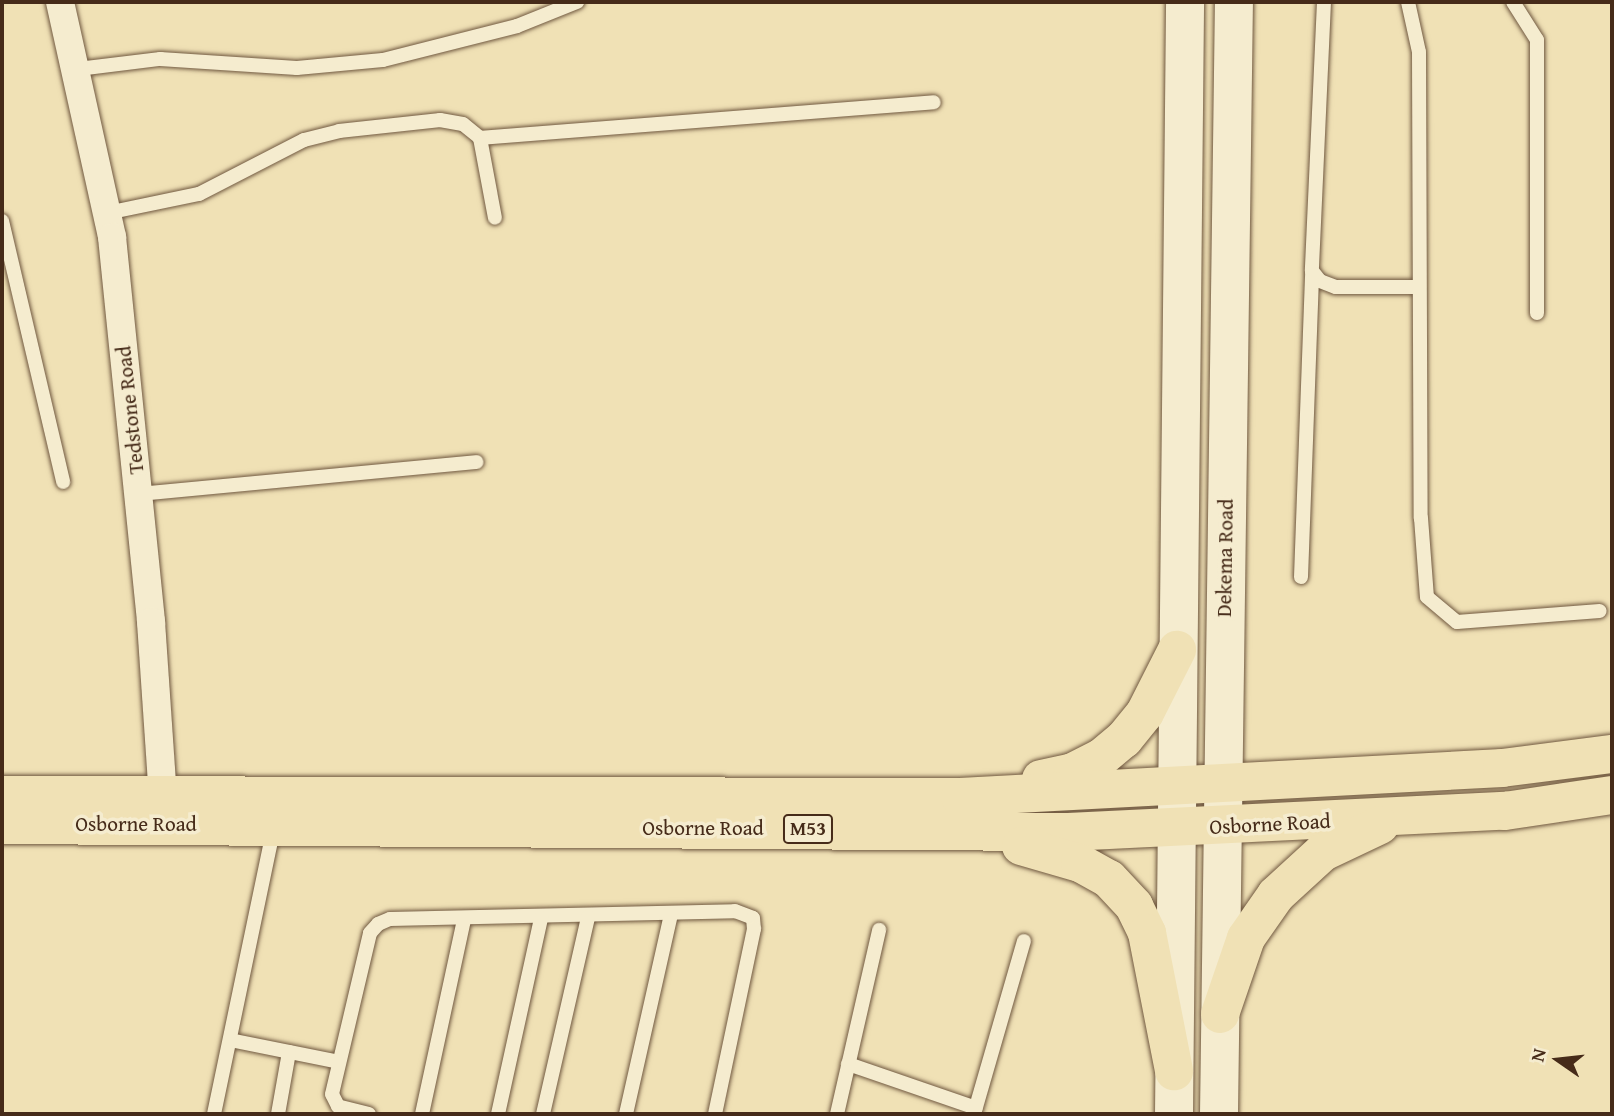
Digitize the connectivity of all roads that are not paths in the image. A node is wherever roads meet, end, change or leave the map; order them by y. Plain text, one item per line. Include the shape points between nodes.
1 (60, 2) edge
2 (577, 2) edge
3 (1185, 2) edge
4 (1234, 2) edge
5 (1324, 2) edge
6 (1408, 2) edge
7 (1513, 2) edge
8 (78, 69) junction
9 (934, 102) dead end
10 (480, 138) junction
11 (107, 213) junction
12 (495, 218) dead end
13 (2, 221) edge
14 (1312, 271) junction
15 (1418, 287) junction
16 (1537, 313) dead end
17 (476, 462) dead end
18 (63, 481) dead end
19 (138, 494) junction
20 (1301, 577) dead end
21 (1600, 611) dead end
22 (1177, 650) junction
23 (1612, 754) edge
24 (1222, 785) junction
25 (1175, 787) junction
26 (2, 795) edge
27 (1612, 795) edge
28 (164, 809) junction
29 (279, 809) junction
30 (959, 813) junction
31 (1398, 817) junction
32 (2, 825) edge
33 (1221, 826) junction
34 (1175, 829) junction
35 (671, 914) junction
36 (588, 917) junction
37 (541, 918) junction
38 (464, 919) junction
39 (879, 930) dead end
40 (1024, 941) dead end
41 (1220, 1014) junction
42 (230, 1040) junction
43 (289, 1052) junction
44 (340, 1062) junction
45 (848, 1064) junction
46 (1174, 1071) junction
47 (975, 1111) edge
48 (214, 1114) edge
49 (278, 1114) edge
50 (369, 1114) edge
51 (422, 1114) edge
52 (498, 1114) edge
53 (543, 1114) edge
54 (626, 1114) edge
55 (715, 1114) edge
56 (837, 1114) edge
57 (1174, 1114) edge
58 (1219, 1114) edge

1 - 8 street, Tedstone Road
2 - 8 lane via 468,40 371,62 297,68 160,59
3 - 22 street
4 - 24 street, Dekema Road
5 - 14 lane
6 - 15 lane via 1419,52
7 - 16 lane via 1537,40
8 - 11 street, Tedstone Road
9 - 10 lane
10 - 11 lane via 463,124 440,120 339,131 281,149 199,194
10 - 12 lane
11 - 19 street, Tedstone Road
13 - 18 lane
14 - 15 lane via 1336,287
14 - 20 lane
15 - 21 lane via 1421,563 1427,597 1457,622
17 - 19 lane
19 - 28 street, Tedstone Road
22 - 25 street
22 - 30 main road via 1145,712 1101,758
23 - 24 main road, Osborne Road / M53 via 1502,768
24 - 25 main road, Osborne Road / M53
24 - 33 street, Dekema Road
25 - 30 main road, Osborne Road / M53
25 - 34 street
26 - 28 main road, Osborne Road / M53
27 - 31 main road, Osborne Road / M53 via 1504,811
28 - 29 main road, Osborne Road / M53
28 - 32 main road, Osborne Road / M53
29 - 30 main road, Osborne Road / M53
29 - 42 lane
30 - 34 main road, Osborne Road / M53
30 - 46 main road via 1080,863 1110,879 1134,906 1147,933
31 - 33 main road, Osborne Road / M53
31 - 41 main road via 1323,852 1276,895 1246,938
33 - 34 main road, Osborne Road / M53
33 - 41 street, Dekema Road
34 - 46 street
35 - 36 lane
35 - 54 lane
35 - 55 lane via 735,911 753,918
36 - 37 lane
36 - 53 lane
37 - 38 lane
37 - 52 lane
38 - 44 lane via 390,919 370,933
38 - 51 lane
39 - 45 lane
40 - 47 lane
41 - 58 street, Dekema Road
42 - 43 lane
42 - 48 lane
43 - 44 lane
43 - 49 lane
44 - 50 lane via 332,1094 338,1106
45 - 47 lane
45 - 56 lane
46 - 57 street

